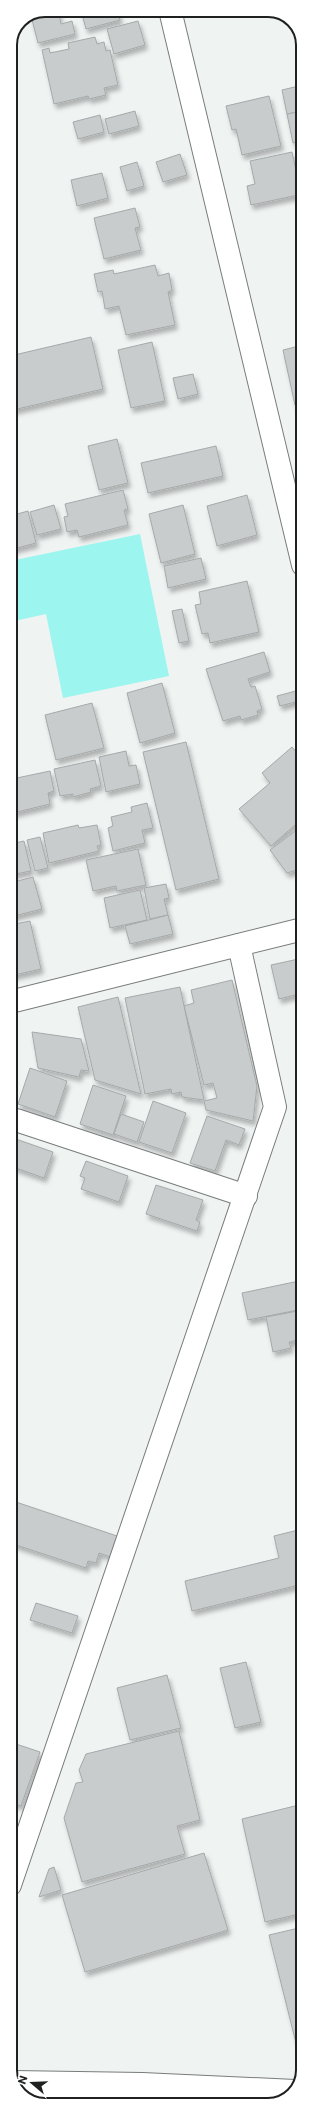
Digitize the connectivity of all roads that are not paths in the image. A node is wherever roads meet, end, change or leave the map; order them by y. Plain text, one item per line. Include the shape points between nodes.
1 (172, 17) edge
2 (296, 536) edge
3 (296, 930) edge
4 (239, 945) junction
5 (17, 1000) edge
6 (17, 1120) edge
7 (246, 1196) junction
8 (17, 1865) edge
9 (20, 2082) edge
10 (286, 2091) edge

1 - 2 main road
3 - 4 main road
4 - 5 main road
4 - 7 main road via 276,1107
6 - 7 main road
7 - 8 main road
9 - 10 main road

